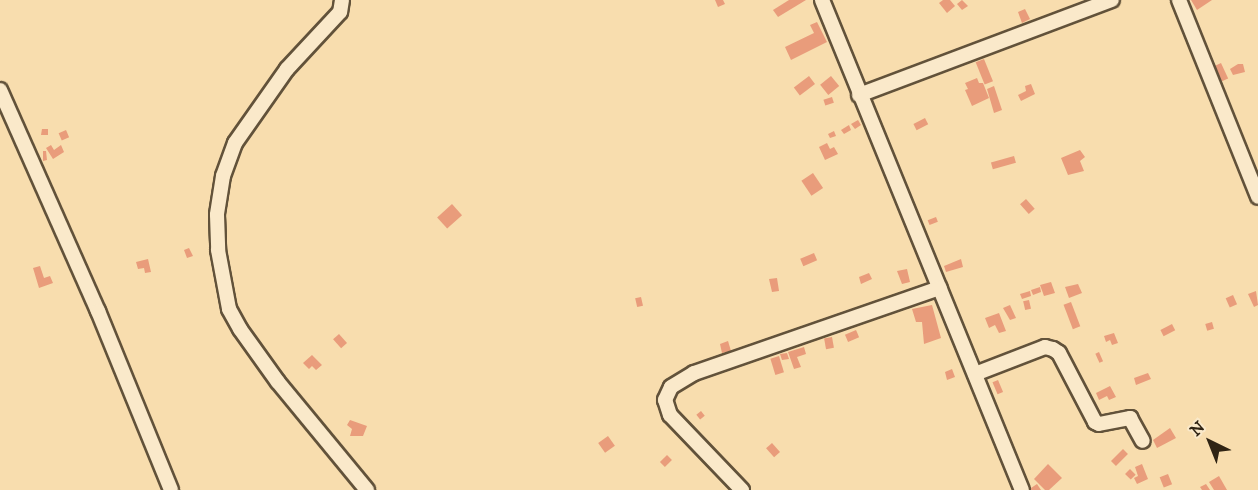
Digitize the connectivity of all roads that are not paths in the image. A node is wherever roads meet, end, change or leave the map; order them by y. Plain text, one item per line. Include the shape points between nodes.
1 (342, 0) edge
2 (822, 0) edge
3 (1112, 0) edge
4 (1179, 0) edge
5 (0, 90) edge
6 (859, 95) junction
7 (4, 110) edge
8 (1258, 197) edge
9 (940, 288) junction
10 (975, 374) junction
11 (1143, 441) dead end
12 (171, 490) edge
13 (367, 490) edge
14 (742, 490) edge
15 (1022, 490) edge

1 - 13 street via 340,12 287,69 235,142 223,176 217,214 218,250 229,309 240,329
2 - 6 street
3 - 6 street
4 - 8 street
5 - 7 street
6 - 9 street
7 - 12 street via 98,311
9 - 10 street
9 - 14 street via 694,373 671,387 665,400 670,415
10 - 11 street via 1045,347 1053,349 1059,353 1095,422 1130,418
10 - 15 street

